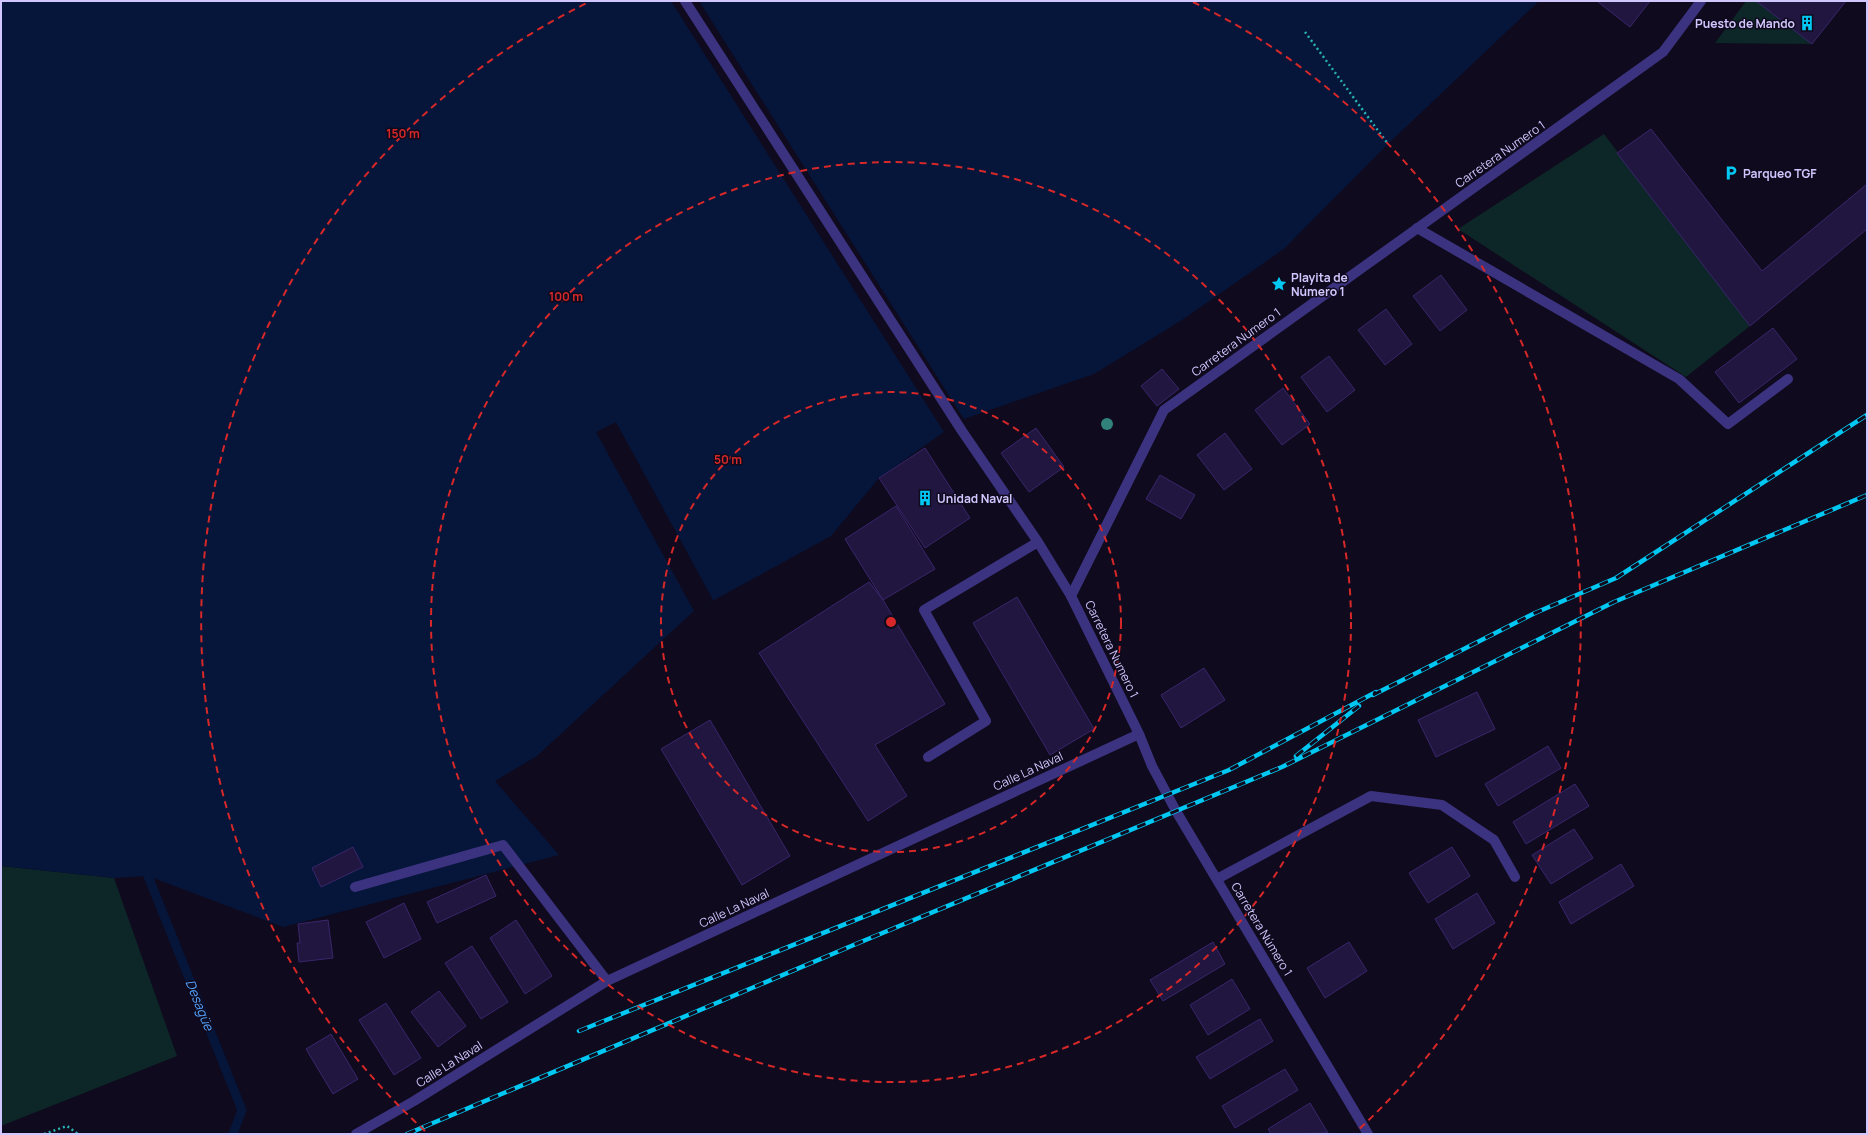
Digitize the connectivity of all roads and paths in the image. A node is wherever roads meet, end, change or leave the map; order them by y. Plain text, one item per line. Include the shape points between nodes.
1 (686, 1) edge
2 (1701, 1) edge
3 (1305, 32) dead end
4 (1388, 144) dead end
5 (1417, 228) junction
6 (1788, 379) dead end
7 (1038, 542) junction
8 (1071, 596) junction
9 (1139, 734) junction
10 (928, 757) dead end
11 (1516, 877) dead end
12 (1217, 878) junction
13 (355, 887) dead end
14 (607, 981) junction
15 (44, 1134) edge
16 (78, 1134) edge
17 (356, 1134) edge
18 (1368, 1134) edge

1 - 7 street via 962,431
2 - 5 street, Carretera Numero 1 via 1663,52
3 - 4 path
5 - 6 street via 1679,379 1728,424
5 - 8 street, Carretera Numero 1 via 1164,410
7 - 8 street
7 - 10 street via 924,610 986,721
8 - 9 street, Carretera Numero 1
9 - 12 street, Carretera Número 1 via 1152,766
9 - 14 street, Calle La Naval
11 - 12 street via 1494,840 1442,805 1371,796
12 - 18 street, Carretera Número 1
13 - 14 street via 502,845
14 - 17 street, Calle La Naval via 414,1101
15 - 16 path via 67,1126

